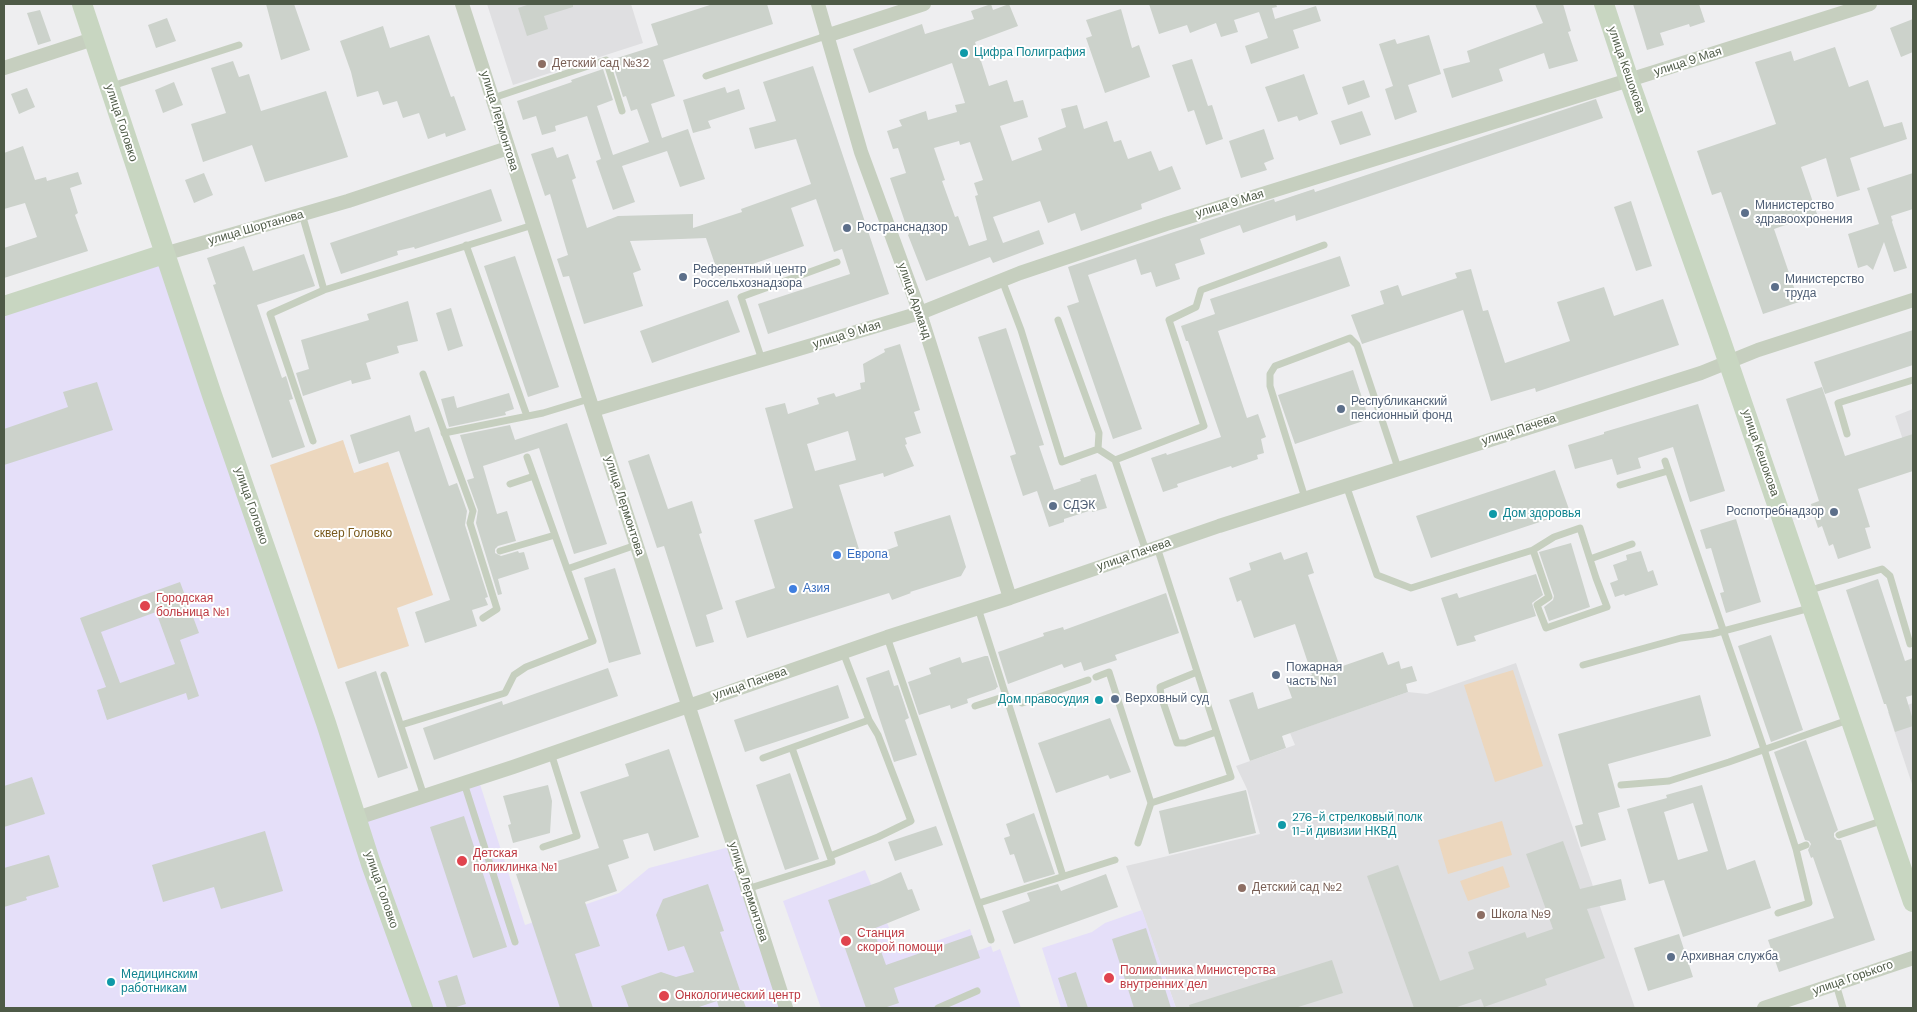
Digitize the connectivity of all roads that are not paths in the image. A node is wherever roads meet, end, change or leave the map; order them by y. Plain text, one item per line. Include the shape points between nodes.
1 (82, 4) edge
2 (462, 4) edge
3 (818, 4) edge
4 (924, 4) edge
5 (1604, 4) edge
6 (1870, 4) edge
7 (826, 36) junction
8 (93, 39) junction
9 (239, 45) dead end
10 (4, 68) edge
11 (706, 76) dead end
12 (1629, 80) junction
13 (109, 87) junction
14 (493, 98) junction
15 (622, 112) dead end
16 (508, 148) junction
17 (302, 214) junction
18 (533, 225) junction
19 (466, 245) junction
20 (1324, 245) dead end
21 (164, 254) junction
22 (837, 262) dead end
23 (1002, 280) junction
24 (324, 290) junction
25 (1913, 300) edge
26 (4, 306) edge
27 (920, 313) junction
28 (1058, 320) dead end
29 (762, 360) junction
30 (1728, 362) junction
31 (423, 374) dead end
32 (1913, 380) edge
33 (591, 405) junction
34 (527, 416) junction
35 (444, 432) junction
36 (1847, 434) dead end
37 (313, 441) dead end
38 (1098, 449) junction
39 (528, 457) dead end
40 (1115, 460) junction
41 (1665, 461) dead end
42 (1398, 468) junction
43 (1668, 471) junction
44 (534, 476) junction
45 (510, 484) dead end
46 (1346, 485) junction
47 (1620, 485) dead end
48 (1305, 498) junction
49 (555, 535) junction
50 (1632, 544) dead end
51 (636, 545) junction
52 (1152, 549) junction
53 (1533, 550) junction
54 (500, 551) dead end
55 (1590, 559) junction
56 (567, 569) junction
57 (1010, 598) junction
58 (1810, 599) junction
59 (978, 608) junction
60 (484, 618) dead end
61 (1724, 631) junction
62 (887, 637) junction
63 (1910, 644) dead end
64 (843, 652) junction
65 (1583, 665) dead end
66 (1197, 672) junction
67 (384, 675) dead end
68 (1096, 677) dead end
69 (1088, 680) dead end
70 (1006, 696) junction
71 (1022, 703) dead end
72 (688, 705) junction
73 (975, 706) dead end
74 (1850, 719) junction
75 (869, 720) junction
76 (401, 725) junction
77 (1216, 732) junction
78 (792, 748) junction
79 (1764, 749) junction
80 (551, 753) junction
81 (762, 758) dead end
82 (464, 782) junction
83 (1621, 785) dead end
84 (424, 796) junction
85 (1151, 803) junction
86 (357, 818) junction
87 (1885, 820) junction
88 (1840, 835) dead end
89 (1138, 843) dead end
90 (1806, 845) dead end
91 (542, 847) dead end
92 (1796, 849) junction
93 (830, 856) junction
94 (1115, 860) dead end
95 (1063, 876) junction
96 (747, 890) junction
97 (1913, 902) edge
98 (979, 903) junction
99 (1778, 913) dead end
100 (992, 940) dead end
101 (515, 942) dead end
102 (1913, 958) edge
103 (1836, 984) junction
104 (977, 991) dead end
105 (423, 1008) edge
106 (786, 1008) edge
107 (938, 1008) edge
108 (1764, 1008) edge
109 (1843, 1008) edge

1 - 8 street, улица Головко
2 - 14 street, улица Лермонтова
3 - 7 street, улица Арманд
4 - 7 street
5 - 12 street, улица Кешокова
6 - 12 street, улица 9 Мая
7 - 11 lane
7 - 27 street, улица Арманд via 861,152
8 - 10 street
8 - 13 street, улица Головко
9 - 13 lane
12 - 23 street, улица 9 Мая via 1166,224
12 - 30 street, улица Кешокова
13 - 21 street, улица Головко
14 - 15 lane via 606,60
14 - 16 street, улица Лермонтова
16 - 17 street, улица Шортанова
16 - 18 street, улица Лермонтова
17 - 21 street, улица Шортанова
17 - 24 lane
18 - 19 lane
18 - 33 street, улица Лермонтова
19 - 24 lane
19 - 34 lane
20 - 40 lane via 1201,290 1196,307 1169,320 1204,426
21 - 26 street, улица Шортанова
21 - 86 street, улица Головко
22 - 29 lane via 741,297
23 - 27 street, улица 9 Мая
23 - 38 lane via 1062,462
24 - 37 lane via 270,314
25 - 30 street, улица Пачева
27 - 29 street, улица 9 Мая
27 - 57 street, улица Арманд
28 - 38 lane via 1098,433
29 - 33 street, улица 9 Мая
30 - 42 street, улица Пачева
30 - 58 street, улица Кешокова
31 - 35 lane
32 - 36 lane via 1838,404
33 - 34 lane
33 - 51 street, улица Лермонтова
34 - 35 lane
35 - 60 lane via 472,511 470,523 497,609
38 - 40 lane
39 - 44 lane
40 - 52 lane
41 - 43 lane
42 - 46 street, улица Пачева
42 - 48 lane via 1356,345 1350,338 1274,366 1270,374 1270,386
43 - 47 lane
43 - 61 lane
44 - 45 lane
44 - 49 lane
46 - 48 street, улица Пачева
46 - 53 lane via 1377,576 1411,588
48 - 52 street, улица Пачева
49 - 54 lane
49 - 56 lane
50 - 55 lane
51 - 56 lane
51 - 72 street, улица Лермонтова
52 - 57 street, улица Пачева
52 - 66 lane
53 - 55 lane via 1554,537 1580,528
53 - 55 lane via 1549,597 1537,605 1546,628 1607,606
56 - 76 lane via 593,641 526,667 514,675 506,693
57 - 59 street, улица Пачева
58 - 61 lane
58 - 63 lane via 1882,569 1890,576
58 - 74 street, улица Кешокова
59 - 62 street, улица Пачева
59 - 70 lane
61 - 65 lane via 1682,638
61 - 79 lane
62 - 64 street, улица Пачева
62 - 98 lane
64 - 72 street, улица Пачева
64 - 75 lane
66 - 77 lane
66 - 77 lane via 1160,688 1160,696 1177,743
67 - 76 lane
68 - 85 lane via 1109,672
69 - 71 lane
70 - 73 lane
70 - 95 lane
72 - 80 street, улица Пачева
72 - 96 street, улица Лермонтова
74 - 79 lane
74 - 87 street, улица Кешокова
75 - 78 lane
75 - 93 lane via 878,735 910,821
76 - 84 lane
77 - 85 lane via 1231,776
78 - 81 lane
78 - 93 lane
79 - 83 lane via 1669,781
79 - 92 lane
80 - 82 street, улица Пачева
80 - 91 lane via 577,836
82 - 84 street, улица Пачева
82 - 101 lane
84 - 86 street, улица Пачева
85 - 89 lane
86 - 105 street, улица Головко
87 - 88 lane
87 - 97 street, улица Кешокова
90 - 92 lane
92 - 99 lane via 1809,903
93 - 96 lane via 832,862
94 - 95 lane
95 - 98 lane
96 - 106 street, улица Лермонтова
98 - 100 lane
102 - 103 street, улица Горького
103 - 108 street, улица Горького
103 - 109 lane
104 - 107 lane

